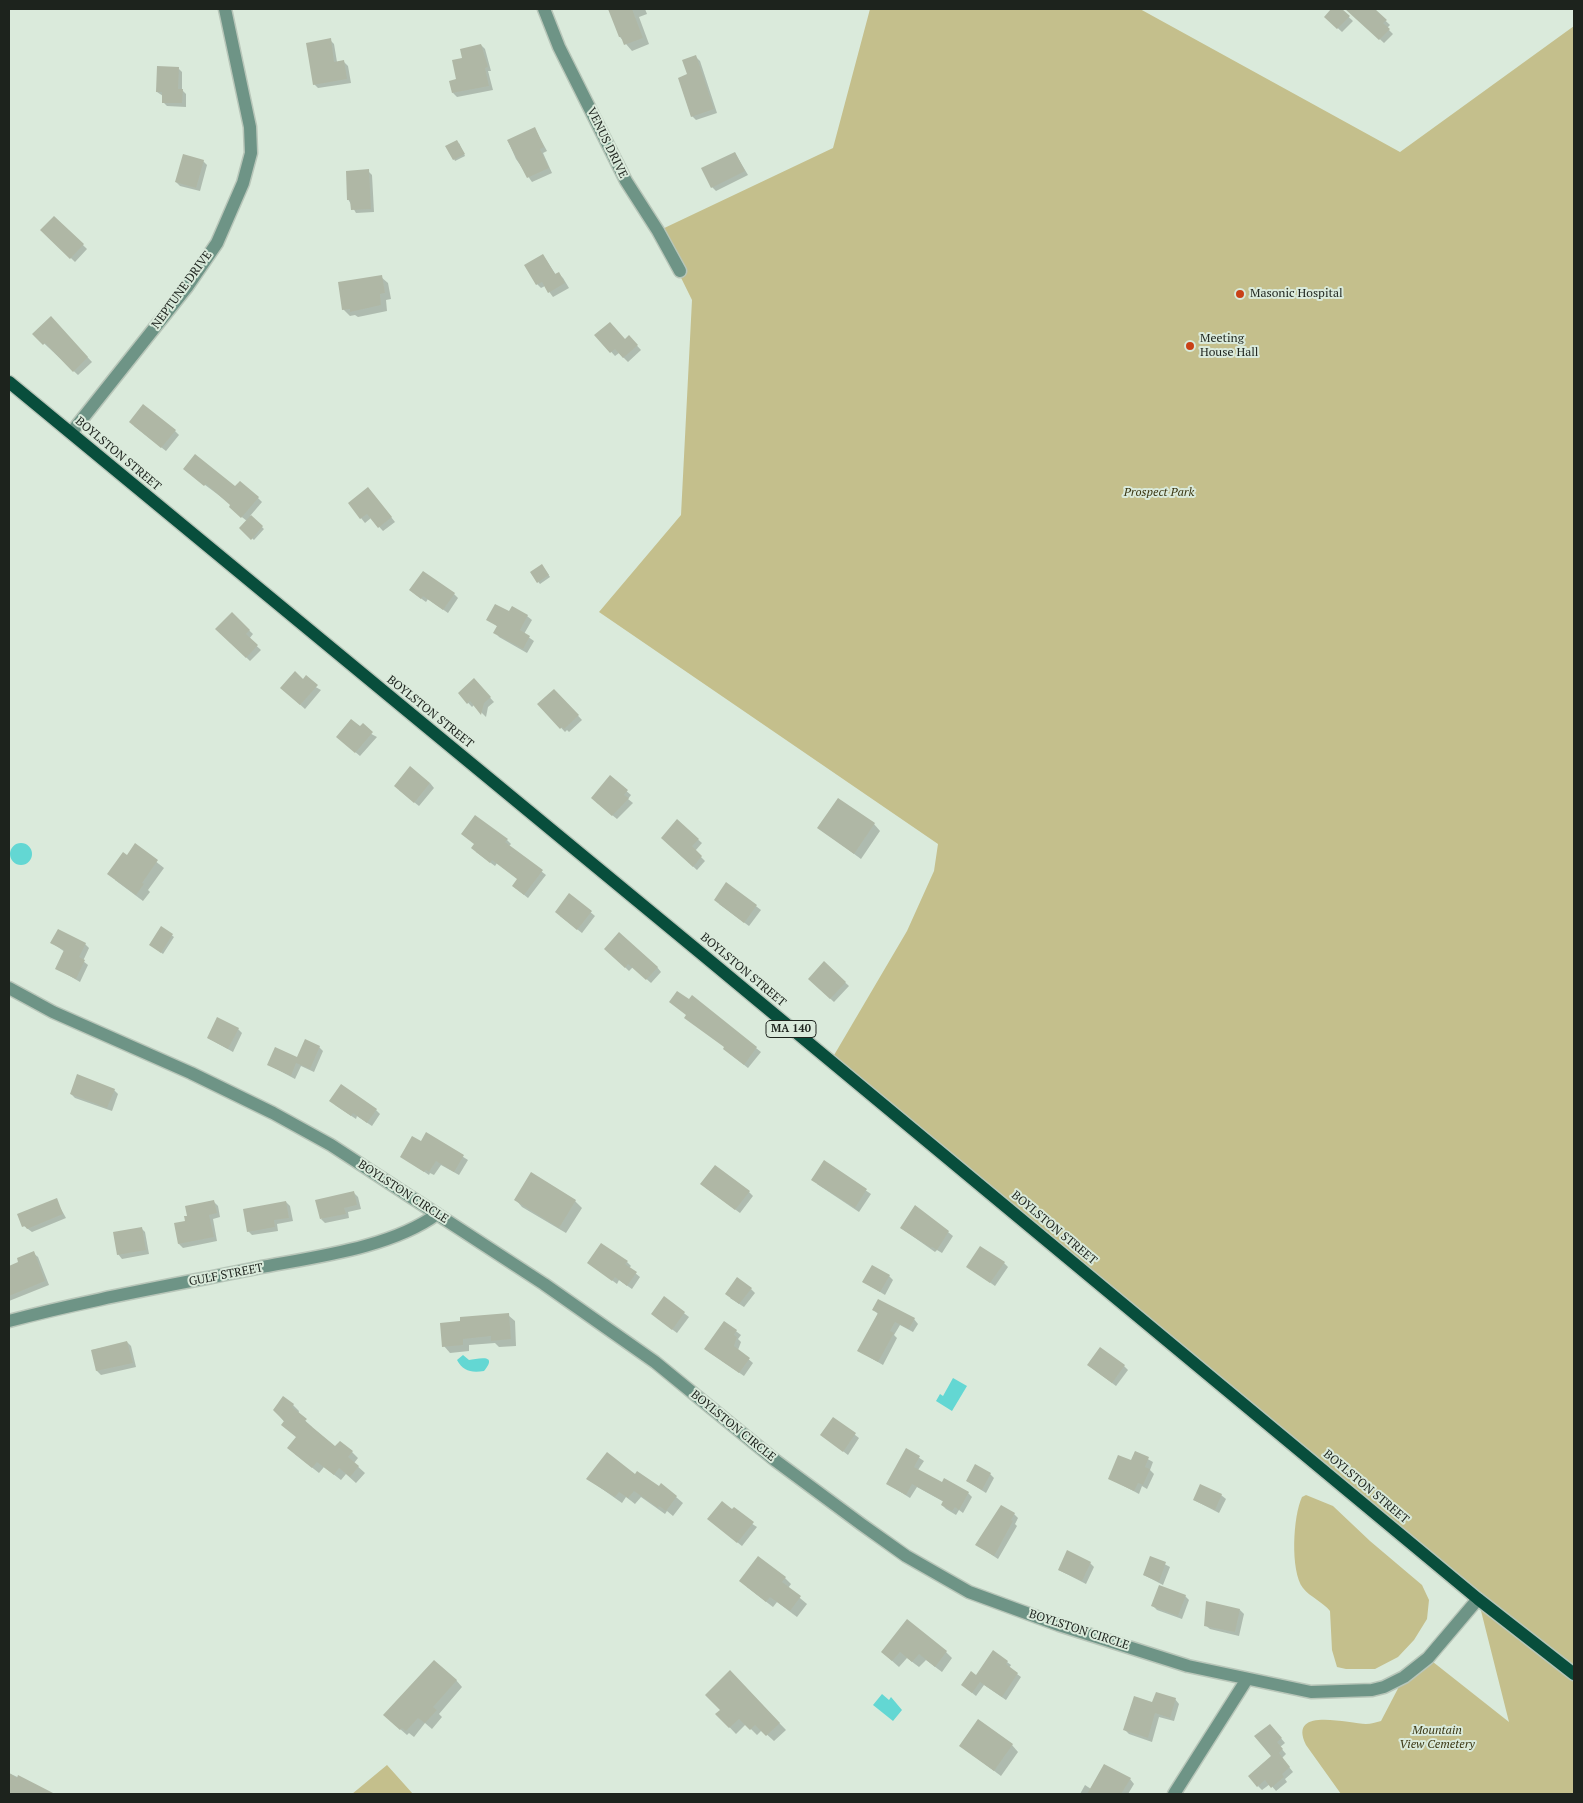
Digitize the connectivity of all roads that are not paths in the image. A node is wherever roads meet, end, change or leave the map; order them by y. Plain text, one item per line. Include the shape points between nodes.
1 (225, 9) edge
2 (544, 9) edge
3 (680, 271) dead end
4 (9, 382) edge
5 (71, 433) junction
6 (9, 988) edge
7 (437, 1214) junction
8 (9, 1321) edge
9 (1478, 1599) junction
10 (1574, 1674) edge
11 (1247, 1679) junction
12 (1174, 1794) edge

1 - 5 street, NEPTUNE DRIVE via 250,127 252,153 243,183 216,243 187,287
2 - 3 street, VENUS DRIVE via 626,181
4 - 5 main road, BOYLSTON STREET / MA 140
5 - 9 main road, BOYLSTON STREET / MA 140
6 - 7 street, BOYLSTON CIRCLE via 53,1012 273,1113 331,1145
7 - 8 street, GULF STREET via 399,1236 317,1257 56,1308
7 - 11 street, BOYLSTON CIRCLE via 655,1362 776,1461 906,1556 969,1592 1059,1625 1188,1666
9 - 10 main road, BOYLSTON STREET / MA 140
9 - 11 street, BOYLSTON CIRCLE via 1428,1658 1404,1677 1384,1687 1311,1692
11 - 12 street

